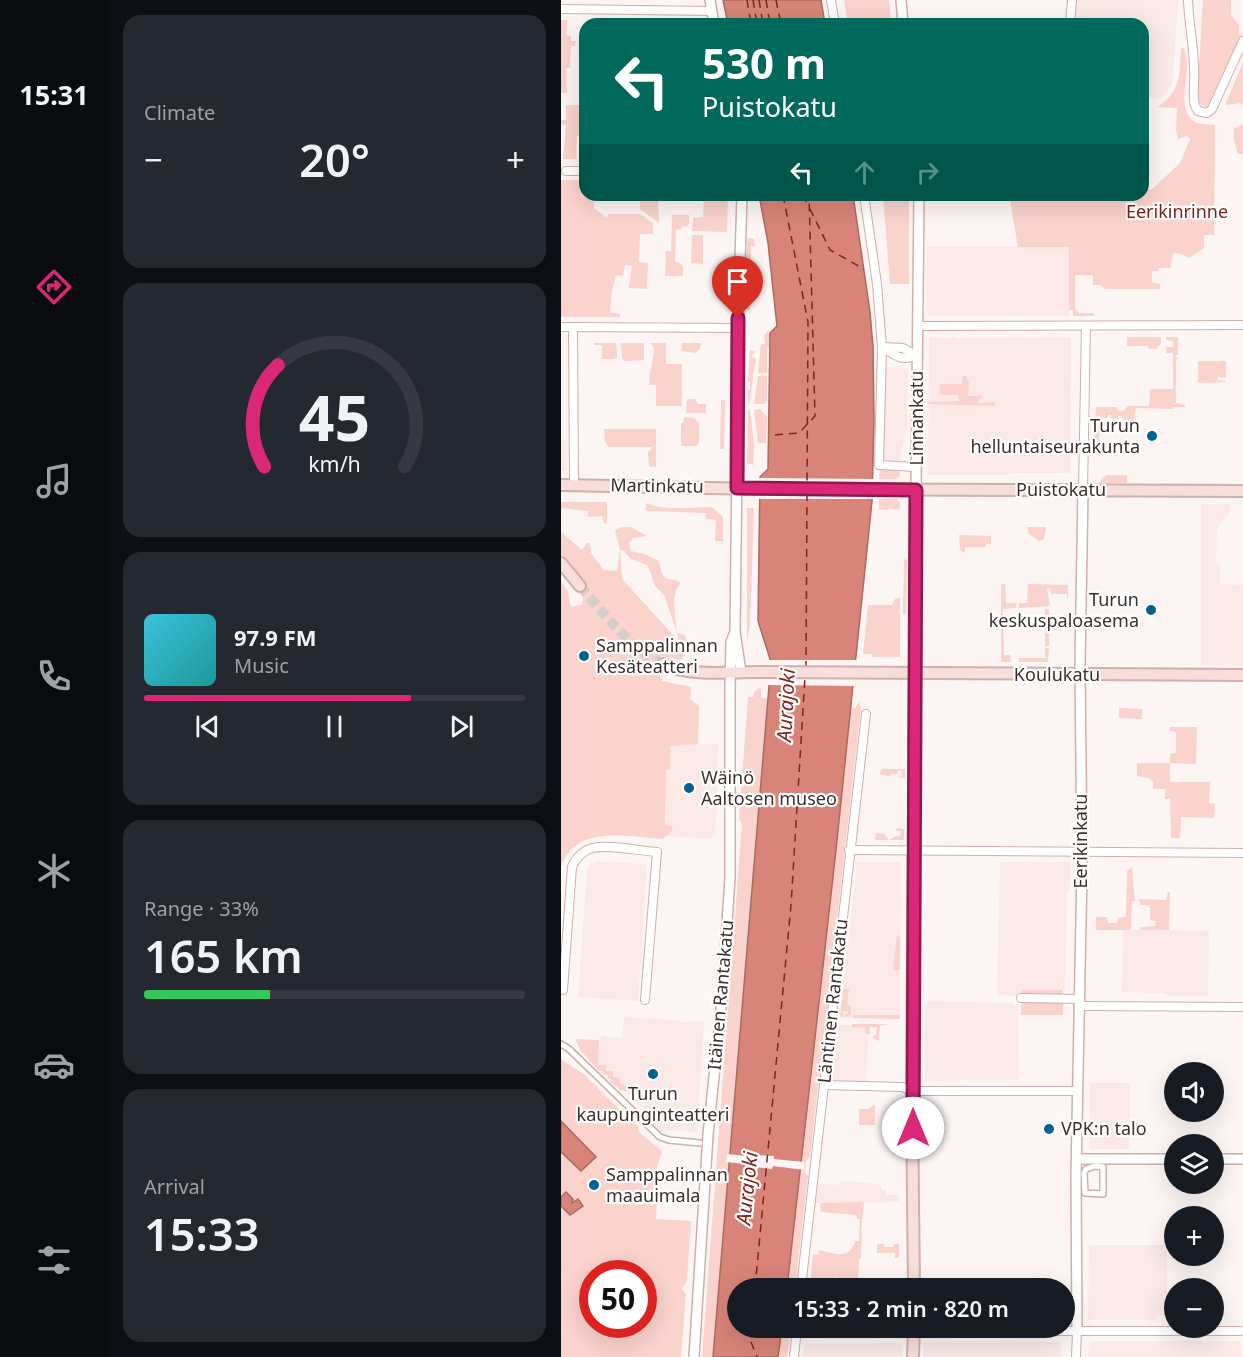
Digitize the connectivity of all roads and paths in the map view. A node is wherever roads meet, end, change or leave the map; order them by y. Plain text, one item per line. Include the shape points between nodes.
1 (710, 0) edge
2 (831, 0) edge
3 (901, 0) edge
4 (1072, 0) edge
5 (1188, 0) edge
6 (561, 9) edge
7 (712, 11) junction
8 (713, 18) edge
9 (834, 18) edge
10 (902, 18) edge
11 (1070, 18) edge
12 (1243, 40) edge
13 (566, 171) dead end
14 (579, 171) edge
15 (742, 201) edge
16 (865, 201) edge
17 (919, 201) edge
18 (1243, 325) edge
19 (918, 326) junction
20 (1086, 326) junction
21 (561, 327) edge
22 (573, 327) junction
23 (739, 328) junction
24 (882, 347) junction
25 (917, 356) junction
26 (916, 467) junction
27 (561, 485) edge
28 (574, 485) junction
29 (737, 488) junction
30 (879, 490) joint
31 (916, 490) junction
32 (1083, 490) junction
33 (1243, 491) edge
34 (561, 563) edge
35 (580, 586) tunnel mouth
36 (663, 664) tunnel mouth
37 (736, 672) junction
38 (916, 674) junction
39 (1081, 675) junction
40 (1243, 675) edge
41 (866, 714) dead end
42 (849, 850) junction
43 (915, 851) junction
44 (1081, 852) junction
45 (1243, 852) edge
46 (562, 989) edge
47 (1021, 998) dead end
48 (645, 1000) dead end
49 (1080, 1003) junction
50 (1243, 1007) edge
51 (561, 1044) edge
52 (824, 1085) junction
53 (913, 1091) junction
54 (1078, 1091) junction
55 (700, 1143) dead end
56 (1077, 1159) junction
57 (1164, 1159) edge
58 (1224, 1159) edge
59 (1243, 1159) edge
60 (1089, 1194) joint
61 (802, 1278) edge
62 (914, 1278) edge
63 (1077, 1331) junction
64 (1242, 1331) edge
65 (796, 1338) edge
66 (914, 1338) edge
67 (694, 1357) edge
68 (794, 1357) edge
69 (913, 1357) edge
70 (1076, 1357) edge

1 - 7 street
2 - 9 street
3 - 10 street
4 - 11 street
5 - 12 street via 1195,59 1194,105 1198,111 1208,112 1214,106
6 - 7 street
7 - 8 street
13 - 14 street
15 - 23 street, Itäinen Rantakatu
16 - 24 street
17 - 19 street, Linnankatu
18 - 20 street
19 - 20 street
19 - 25 street, Linnankatu
20 - 32 street, Eerikinkatu
21 - 22 street
22 - 23 street
22 - 28 street
23 - 29 street, Itäinen Rantakatu
24 - 25 street via 903,348
24 - 26 street via 879,465
25 - 26 street, Linnankatu
26 - 31 street, Linnankatu
27 - 28 main road, Martinkatu
28 - 29 main road, Martinkatu
29 - 30 main road, Martinkatu
29 - 37 street, Itäinen Rantakatu via 735,632 731,642
30 - 31 main road, Puistokatu
31 - 32 main road, Puistokatu
31 - 38 main road, Linnankatu
32 - 33 main road, Puistokatu
32 - 39 street, Eerikinkatu
34 - 35 main road
36 - 37 main road, Koulukatu via 694,672
37 - 38 main road, Koulukatu
37 - 67 street, Itäinen Rantakatu via 730,878
38 - 39 main road, Koulukatu
38 - 43 main road, Linnankatu
39 - 40 main road, Koulukatu
39 - 44 street, Eerikinkatu
41 - 42 street, Läntinen Rantakatu
42 - 43 street
42 - 52 street, Läntinen Rantakatu
43 - 44 street
43 - 53 main road, Linnankatu
44 - 45 street
44 - 49 street, Eerikinkatu
46 - 48 street via 572,867 576,860 593,848 657,852
47 - 49 street
49 - 50 street
49 - 54 street, Eerikinkatu
51 - 55 street via 660,1137
52 - 53 street via 902,1087
52 - 61 street, Läntinen Rantakatu
53 - 54 street
53 - 62 main road, Linnankatu
54 - 56 street, Eerikinkatu
56 - 57 street
56 - 63 street, Eerikinkatu
58 - 59 street
60 - 60 street via 1085,1193 1086,1169 1103,1167 1103,1194
63 - 64 street
63 - 70 street, Eerikinkatu
65 - 68 street
66 - 69 main road

